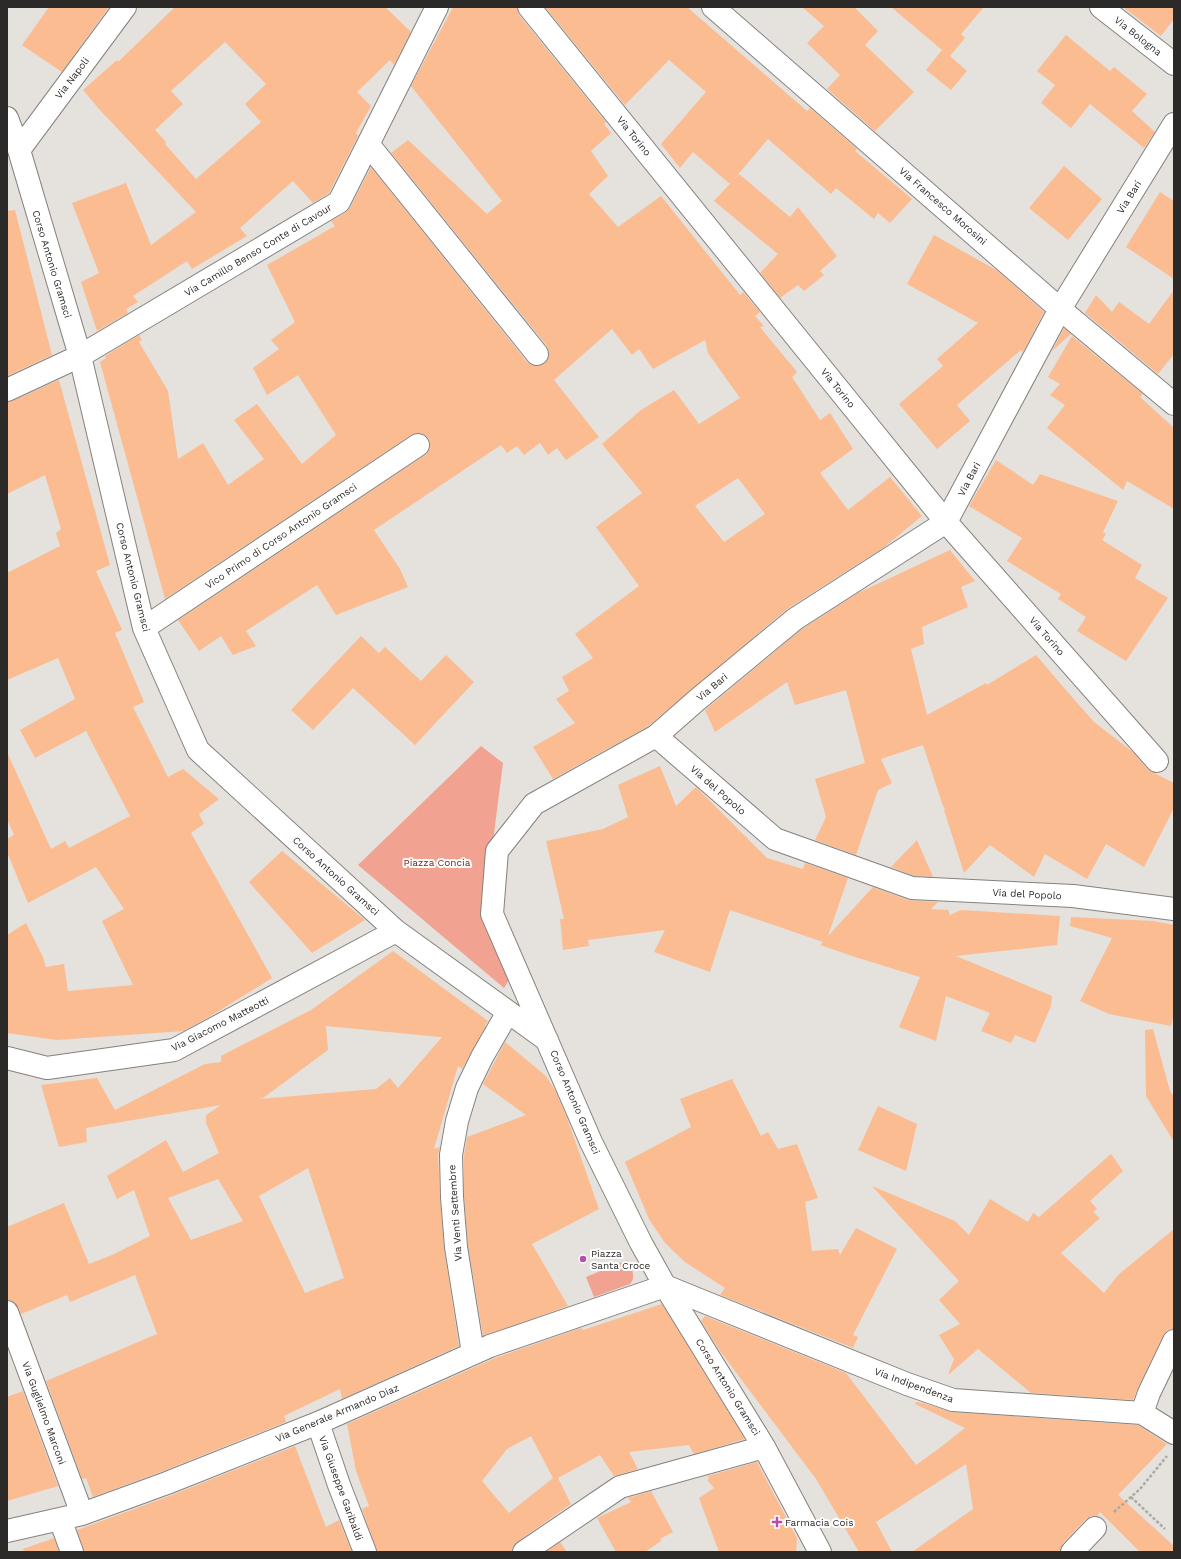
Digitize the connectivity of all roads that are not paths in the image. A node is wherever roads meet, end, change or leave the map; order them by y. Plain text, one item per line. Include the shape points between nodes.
1 (125, 7) edge
2 (437, 7) edge
3 (530, 7) edge
4 (713, 7) edge
5 (1101, 7) edge
6 (1174, 64) edge
7 (7, 118) edge
8 (1174, 124) edge
9 (368, 144) junction
10 (19, 150) junction
11 (1060, 309) junction
12 (537, 354) dead end
13 (80, 356) junction
14 (7, 390) edge
15 (1174, 404) edge
16 (418, 445) dead end
17 (946, 522) junction
18 (144, 628) junction
19 (656, 736) junction
20 (1157, 761) dead end
21 (1174, 909) edge
22 (396, 931) junction
23 (508, 1012) junction
24 (548, 1040) junction
25 (7, 1058) edge
26 (665, 1286) junction
27 (7, 1312) edge
28 (1174, 1341) edge
29 (473, 1353) junction
30 (1142, 1413) junction
31 (318, 1423) junction
32 (1174, 1433) edge
33 (764, 1447) junction
34 (82, 1514) junction
35 (60, 1519) junction
36 (1095, 1528) road end
37 (7, 1531) edge
38 (72, 1552) edge
39 (365, 1552) edge
40 (524, 1552) edge
41 (820, 1552) edge
42 (1072, 1552) edge

1 - 10 street, Via Napoli
2 - 9 street, Via Camillo Benso Conte di Cavour
3 - 17 street, Via Torino
4 - 11 street, Via Francesco Morosini
5 - 6 street, Via Bologna
7 - 10 street, Corso Antonio Gramsci
8 - 11 street, Via Bari
9 - 12 street
9 - 13 street, Via Camillo Benso Conte di Cavour via 339,202
10 - 13 street, Corso Antonio Gramsci
11 - 15 street, Via Francesco Morosini
11 - 17 street, Via Bari
13 - 14 street, Via Camillo Benso Conte di Cavour
13 - 18 street, Corso Antonio Gramsci
16 - 18 street, Vico Primo di Corso Antonio Gramsci
17 - 19 street, Via Bari via 795,619
17 - 20 street, Via Torino
18 - 22 street, Corso Antonio Gramsci via 198,750
19 - 21 street, Via del Popolo via 775,840 912,888 1073,896
19 - 24 street via 534,804 497,851 492,914
22 - 23 street, Corso Antonio Gramsci
22 - 25 street, Via Giacomo Matteotti via 174,1050 47,1068
23 - 24 street, Corso Antonio Gramsci
23 - 29 street, Via Venti Settembre via 467,1088 457,1121 451,1155 456,1247
24 - 26 street, Corso Antonio Gramsci via 590,1142
26 - 29 street, Via Generale Armando Diaz
26 - 30 street, Via Indipendenza via 907,1384 953,1400
26 - 33 street, Corso Antonio Gramsci
27 - 34 street, Via Guglielmo Marconi
28 - 30 street
29 - 31 street, Via Generale Armando Diaz
30 - 32 street, Via Indipendenza
31 - 34 street, Via Generale Armando Diaz
31 - 39 street, Via Giuseppe Garibaldi
33 - 40 street via 620,1487
33 - 41 street, Corso Antonio Gramsci
34 - 35 street, Via Generale Armando Diaz
35 - 37 street, Via Generale Armando Diaz
35 - 38 street
36 - 42 street

